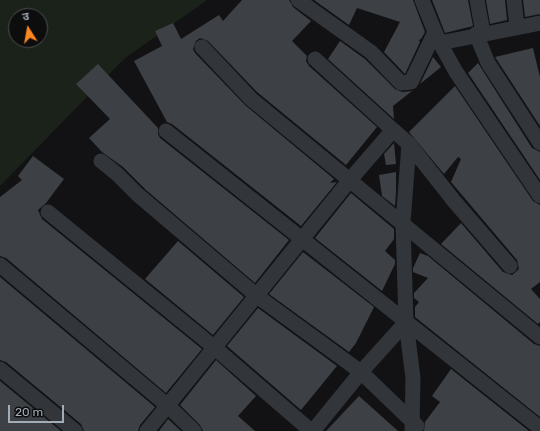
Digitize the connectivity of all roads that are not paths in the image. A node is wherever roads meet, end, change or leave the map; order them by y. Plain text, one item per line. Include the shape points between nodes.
1 (298, 0) edge
2 (422, 0) edge
3 (431, 0) edge
4 (477, 0) edge
5 (514, 0) edge
6 (540, 23) edge
7 (517, 27) junction
8 (480, 34) junction
9 (438, 37) junction
10 (202, 47) dead end
11 (315, 59) dead end
12 (393, 130) junction
13 (166, 131) dead end
14 (540, 143) edge
15 (409, 144) junction
16 (101, 161) dead end
17 (349, 181) junction
18 (540, 196) edge
19 (48, 212) dead end
20 (403, 223) junction
21 (302, 239) junction
22 (0, 264) edge
23 (510, 266) dead end
24 (257, 296) junction
25 (406, 322) junction
26 (540, 337) edge
27 (215, 348) junction
28 (0, 369) edge
29 (361, 372) junction
30 (168, 406) junction
31 (540, 428) edge
32 (416, 429) edge
33 (76, 431) edge
34 (147, 431) edge
35 (194, 431) edge
36 (312, 431) edge

1 - 9 street via 371,52 401,83 411,82
2 - 9 street
3 - 9 street
4 - 8 street
5 - 7 street
6 - 7 street
7 - 8 street
8 - 9 street
8 - 14 street via 488,63
9 - 18 street via 456,72
10 - 17 street via 250,99
11 - 12 street
12 - 15 street
12 - 17 street
13 - 21 street
15 - 20 street
15 - 23 street
16 - 24 street
17 - 20 street
17 - 21 street
19 - 27 street
20 - 25 street
20 - 26 street
21 - 24 street
21 - 25 street
22 - 30 street
24 - 27 street
24 - 29 street
25 - 29 street
25 - 31 street
25 - 32 street
27 - 30 street
27 - 36 street
28 - 33 street
29 - 32 street
29 - 36 street
30 - 34 street
30 - 35 street

